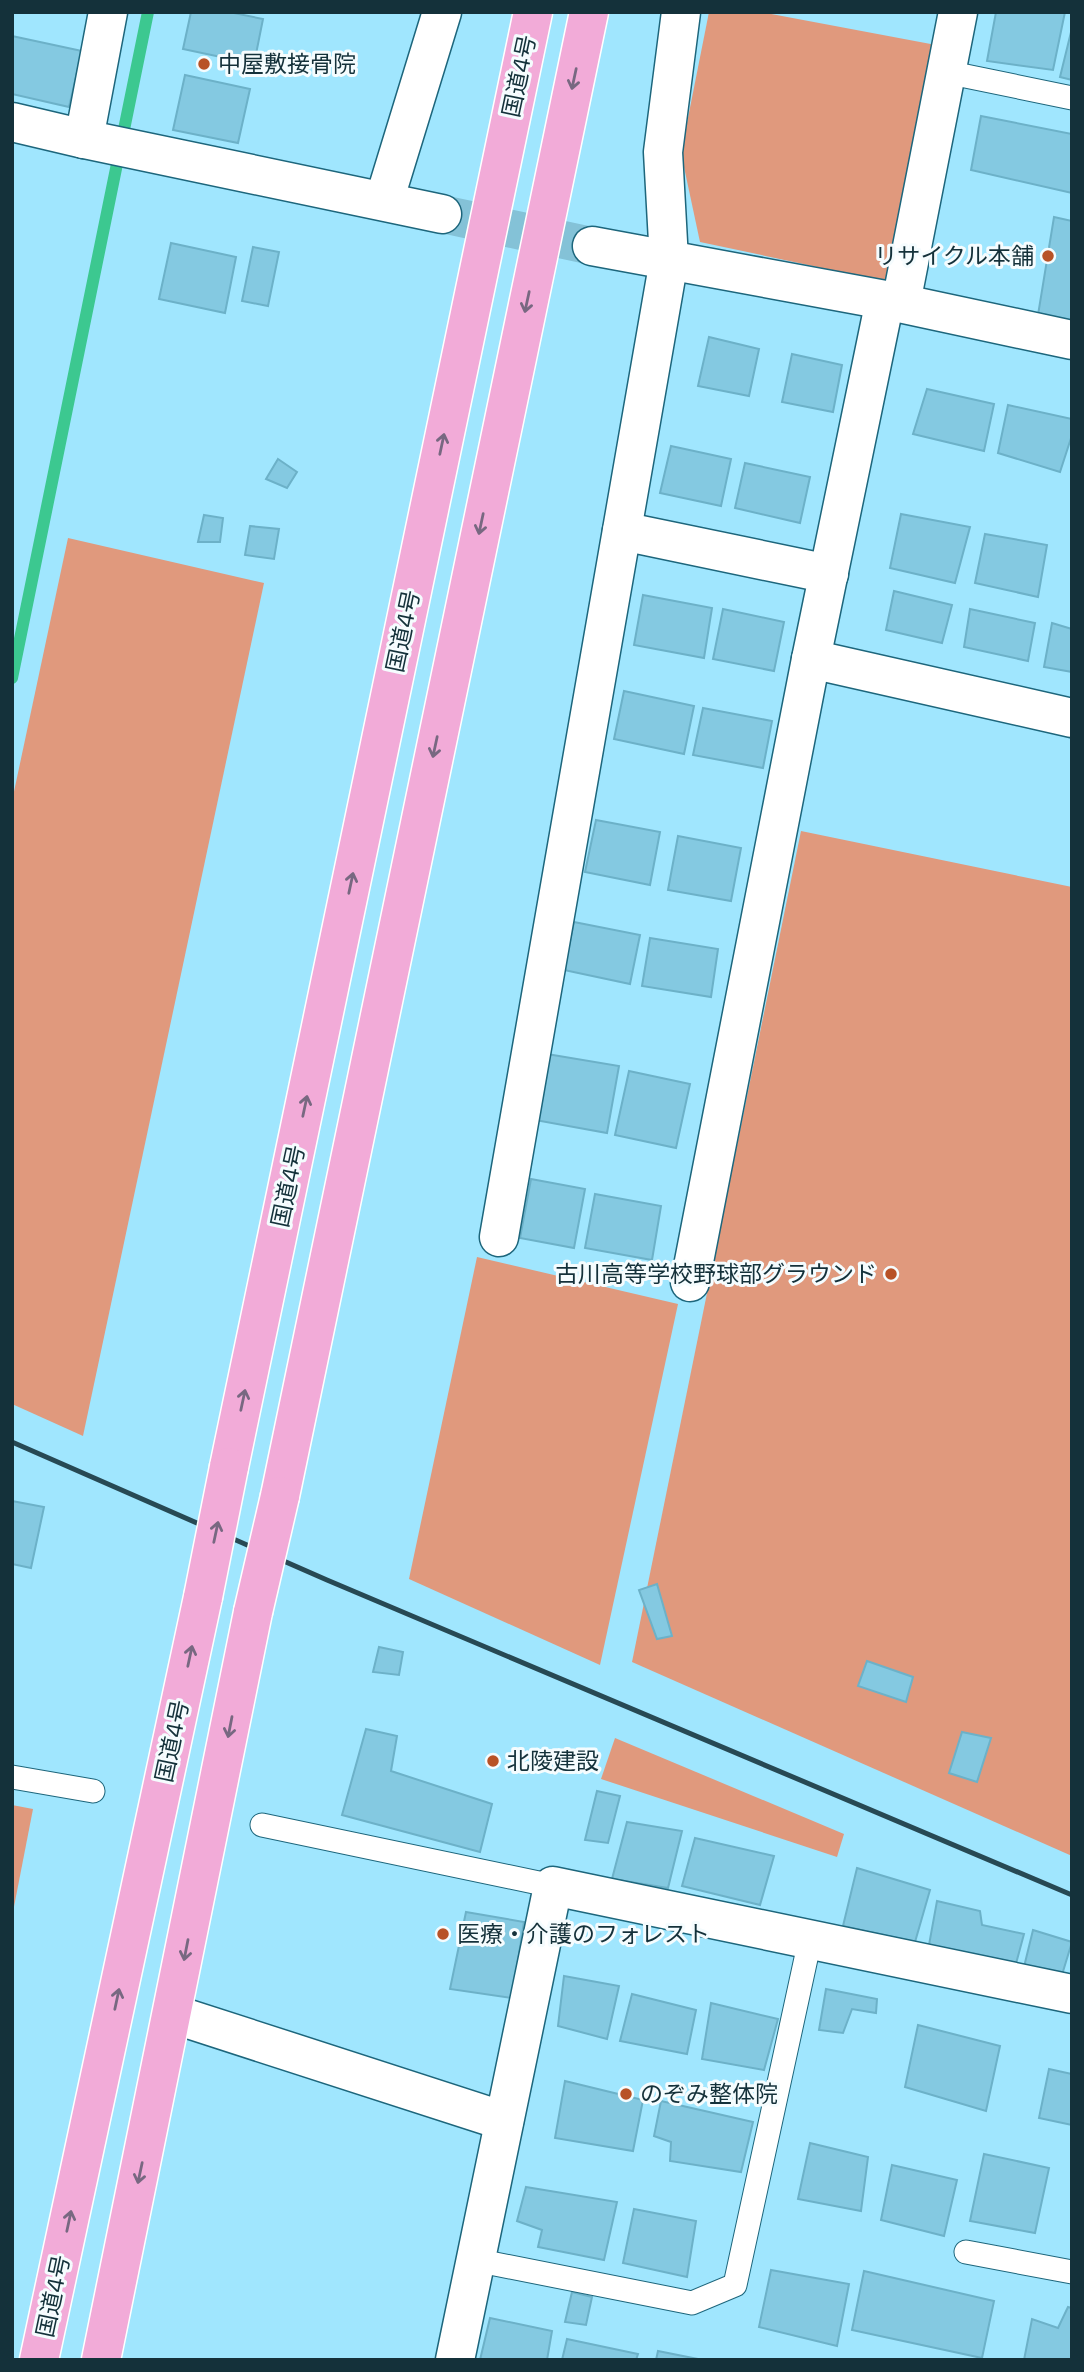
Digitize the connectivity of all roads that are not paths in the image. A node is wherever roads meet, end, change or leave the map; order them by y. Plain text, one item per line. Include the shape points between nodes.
1 (108, 12) edge
2 (442, 12) edge
3 (533, 12) edge
4 (589, 12) edge
5 (681, 12) edge
6 (958, 12) edge
7 (946, 72) junction
8 (1072, 97) edge
9 (12, 122) edge
10 (91, 140) junction
11 (384, 201) junction
12 (442, 214) tunnel mouth
13 (592, 246) tunnel mouth
14 (669, 260) junction
15 (893, 302) junction
16 (1072, 340) edge
17 (622, 531) junction
18 (829, 573) junction
19 (811, 659) junction
20 (1072, 718) edge
21 (499, 1237) dead end
22 (690, 1282) dead end
23 (12, 1777) edge
24 (93, 1791) dead end
25 (262, 1825) dead end
26 (553, 1886) junction
27 (810, 1940) junction
28 (1072, 1994) edge
29 (173, 2014) junction
30 (503, 2121) junction
31 (966, 2252) dead end
32 (475, 2260) junction
33 (1072, 2272) edge
34 (39, 2360) edge
35 (101, 2360) edge
36 (455, 2360) edge

1 - 10 street
2 - 11 street
34 -> 3 highway, 国道4号, bridge
4 -> 29 highway, bridge
5 - 14 street via 663,152
6 - 7 street
7 - 8 lane
7 - 15 street
9 - 10 street
10 - 11 street
11 - 12 street
13 - 14 street
14 - 15 street
14 - 17 street
15 - 16 street
15 - 18 street
17 - 18 street
17 - 21 street
18 - 19 street
19 - 20 street
19 - 22 street
23 - 24 lane
25 - 26 lane
26 - 27 street
26 - 30 street
27 - 28 street
27 - 32 lane via 735,2285 692,2304
29 - 30 street
29 -> 35 highway
30 - 32 street
31 - 33 lane
32 - 36 street

